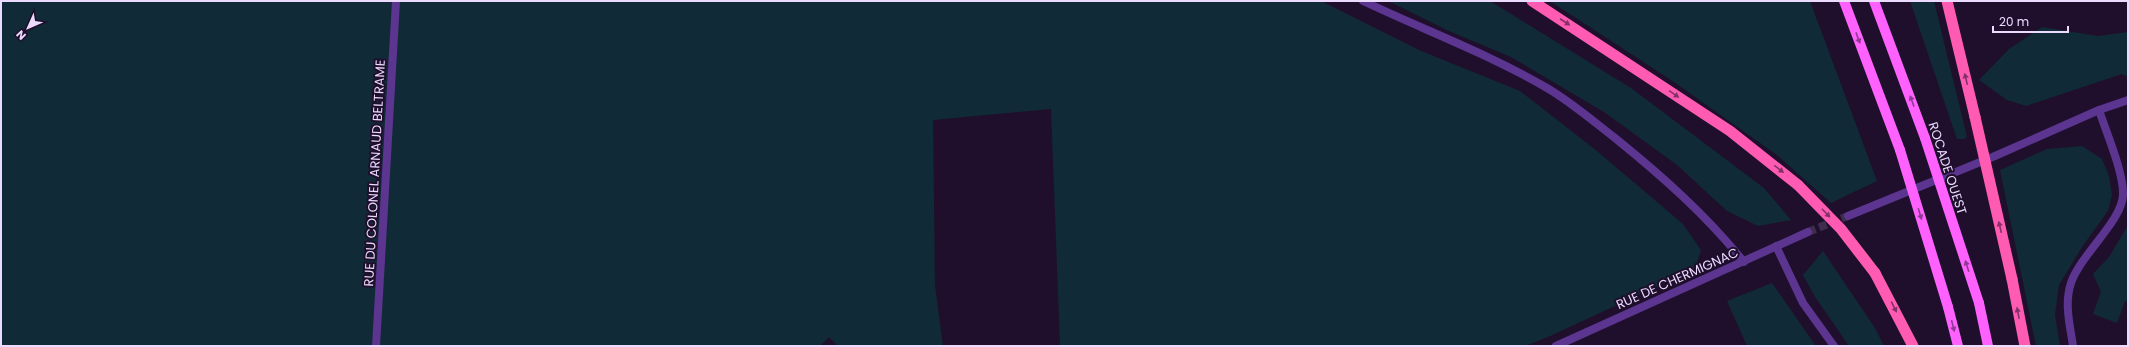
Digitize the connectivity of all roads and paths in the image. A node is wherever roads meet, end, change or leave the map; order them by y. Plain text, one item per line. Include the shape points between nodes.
1 (396, 1) edge
2 (1363, 1) edge
3 (1532, 1) edge
4 (1844, 1) edge
5 (1874, 1) edge
6 (1947, 1) edge
7 (2128, 100) edge
8 (2099, 110) junction
9 (1848, 216) tunnel mouth
10 (1808, 232) tunnel mouth
11 (1776, 246) junction
12 (1744, 262) junction
13 (376, 346) edge
14 (1556, 346) edge
15 (1834, 346) edge
16 (1914, 346) edge
17 (1958, 346) edge
18 (1988, 346) edge
19 (2024, 346) edge
20 (2073, 346) edge

1 - 13 street, RUE DU COLONEL ARNAUD BELTRAME
2 - 12 street via 1501,64 1560,97 1608,132 1678,191 1722,235
3 -> 16 highway, bridge via 1730,131 1798,185 1841,229 1875,273
4 -> 17 main road, bridge via 1900,150
18 -> 5 main road, ROCADE OUEST, bridge via 1979,303 1925,138
19 -> 6 highway, bridge via 2012,279
7 - 8 street
8 - 9 street
8 - 20 street via 2122,181 2123,195 2116,217 2085,259 2071,284 2067,308
10 - 11 street, RUE DE CHERMIGNAC
11 - 12 street, RUE DE CHERMIGNAC
11 - 15 street via 1803,303
12 - 14 street, RUE DE CHERMIGNAC

